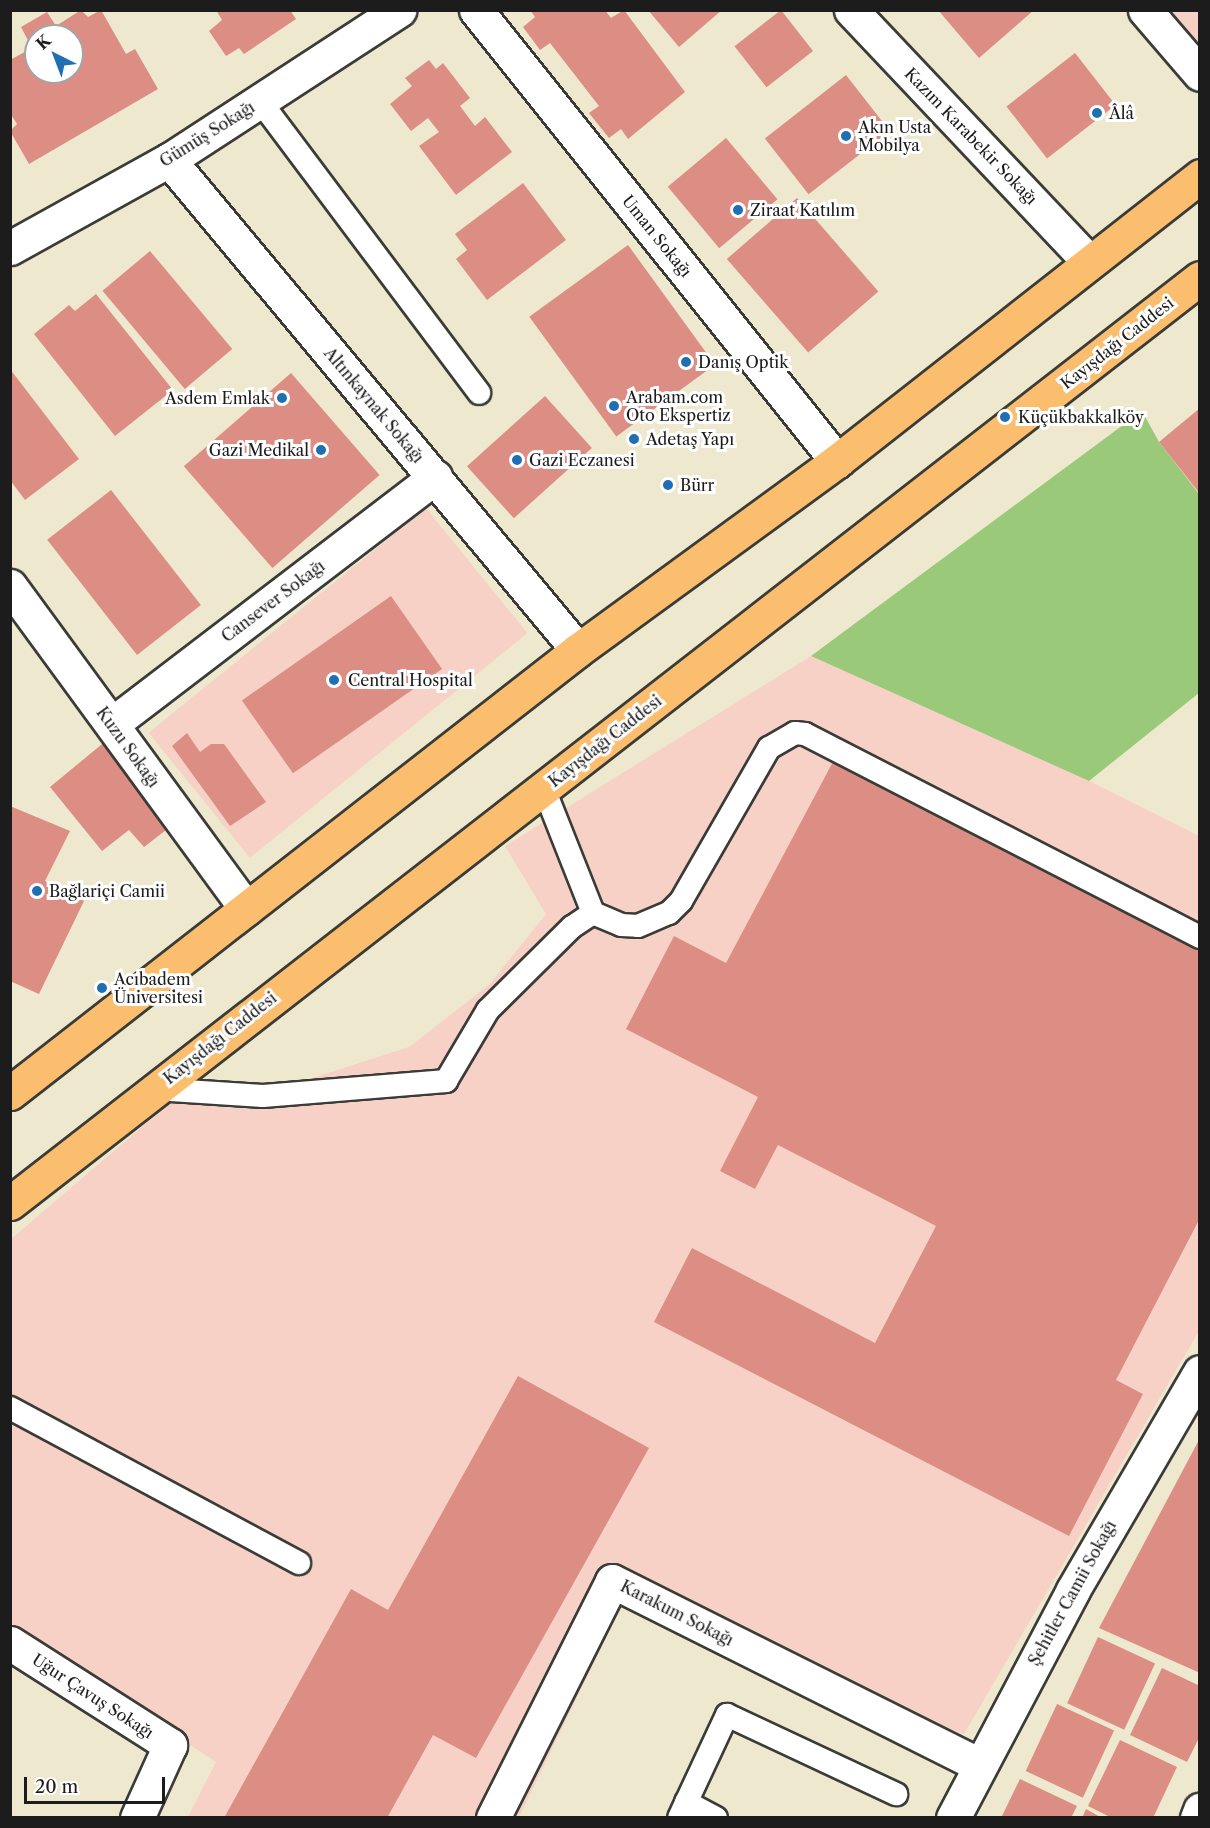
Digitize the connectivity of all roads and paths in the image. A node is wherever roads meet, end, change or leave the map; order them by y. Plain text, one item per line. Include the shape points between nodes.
1 (399, 10) edge
2 (476, 10) edge
3 (850, 10) edge
4 (1145, 10) edge
5 (1200, 74) edge
6 (260, 101) junction
7 (169, 159) junction
8 (1200, 176) edge
9 (10, 248) edge
10 (1089, 262) junction
11 (1200, 278) edge
12 (479, 393) dead end
13 (837, 461) junction
14 (435, 477) junction
15 (10, 586) edge
16 (578, 650) junction
17 (112, 724) junction
18 (544, 789) junction
19 (246, 909) junction
20 (593, 913) junction
21 (1200, 937) edge
22 (155, 1089) junction
23 (10, 1093) edge
24 (10, 1203) edge
25 (1200, 1372) edge
26 (10, 1408) edge
27 (299, 1563) dead end
28 (10, 1643) edge
29 (979, 1765) junction
30 (896, 1794) dead end
31 (682, 1810) edge
32 (1200, 1810) edge
33 (137, 1818) edge
34 (493, 1818) edge
35 (716, 1818) edge
36 (953, 1818) edge
37 (1197, 1818) edge

1 - 6 street, Gümüş Sokağı
2 - 13 street, Uman Sokağı
3 - 10 street, Kazım Karabekir Sokağı
4 - 5 street
6 - 7 street, Gümüş Sokağı
6 - 12 lane
7 - 9 street, Gümüş Sokağı
7 - 14 street, Altınkaynak Sokağı
8 - 10 main road
10 - 13 main road
11 - 18 main road, Kayışdağı Caddesi
13 - 16 main road
14 - 16 street, Altınkaynak Sokağı
14 - 17 street, Cansever Sokağı
15 - 17 street, Kuzu Sokağı
16 - 19 main road
17 - 19 street, Kuzu Sokağı
18 - 20 lane
18 - 22 main road, Kayışdağı Caddesi
19 - 23 main road
20 - 21 lane via 621,925 638,926 669,913 681,901 769,748 795,734 806,734
20 - 22 lane via 572,927 488,1010 446,1081 263,1096
22 - 24 main road, Kayışdağı Caddesi
25 - 29 street, Şehitler Camii Sokağı via 1153,1447
26 - 27 lane
28 - 33 street, Uğur Çavuş Sokağı via 170,1745
29 - 34 street, Karakum Sokağı via 612,1581
29 - 36 street, Şehitler Camii Sokağı
30 - 31 lane via 727,1715
31 - 35 lane
32 - 37 street

